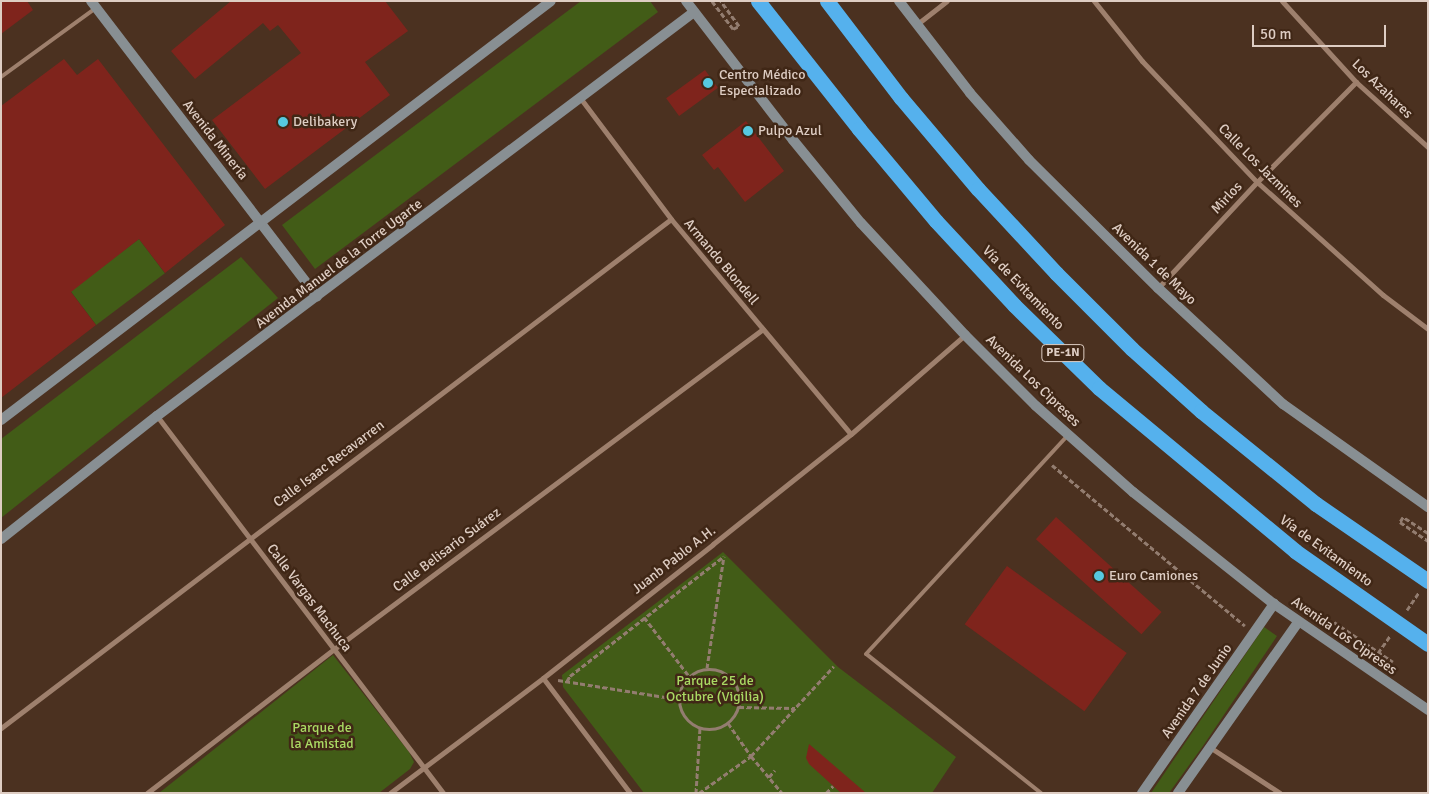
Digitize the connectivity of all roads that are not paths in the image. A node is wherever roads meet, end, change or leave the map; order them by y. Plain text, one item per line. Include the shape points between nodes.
1 (551, 1) edge
2 (686, 1) edge
3 (758, 1) edge
4 (827, 1) edge
5 (899, 1) edge
6 (947, 1) edge
7 (1094, 1) edge
8 (1282, 1) edge
9 (93, 4) edge
10 (694, 12) junction
11 (916, 25) junction
12 (1, 77) edge
13 (1356, 82) junction
14 (581, 99) junction
15 (1428, 147) edge
16 (1257, 182) junction
17 (671, 219) junction
18 (262, 223) junction
19 (1158, 288) junction
20 (317, 297) junction
21 (763, 329) junction
22 (1428, 329) edge
23 (965, 335) junction
24 (157, 416) junction
25 (1, 420) edge
26 (851, 434) junction
27 (1068, 434) junction
28 (1428, 507) edge
29 (250, 538) junction
30 (1, 539) edge
31 (1428, 581) edge
32 (1274, 604) junction
33 (1298, 622) junction
34 (1428, 644) edge
35 (334, 649) junction
36 (543, 678) junction
37 (1428, 710) edge
38 (1, 728) edge
39 (1211, 748) junction
40 (424, 767) junction
41 (147, 793) edge
42 (390, 793) edge
43 (443, 793) edge
44 (630, 793) edge
45 (1041, 793) edge
46 (1142, 793) edge
47 (1178, 793) edge
48 (1280, 793) edge

1 - 18 street
2 - 10 street, Avenida Los Cipreses
3 - 34 highway, Vía de Evitamiento / PE-1N via 936,221 1014,305 1085,374 1295,551
4 - 31 highway via 901,98 978,189 1132,349 1201,412 1316,504
5 - 11 street, Avenida 1 de Mayo
6 - 11 street
7 - 16 street, Calle Los Jazmines via 1142,61
8 - 13 street, Los Azahares
9 - 12 lane
9 - 18 street, Avenida Minería
10 - 14 street, Avenida Manuel de la Torre Ugarte
10 - 23 street, Avenida Los Cipreses via 861,223
11 - 19 street, Avenida 1 de Mayo via 1029,160
13 - 15 street, Los Azahares
13 - 16 street, Mirlos
14 - 17 street, Armando Blondell
14 - 20 street, Avenida Manuel de la Torre Ugarte
16 - 19 street, Mirlos
16 - 22 street, Calle Los Jazmines via 1382,295
17 - 21 street, Armando Blondell
17 - 29 street, Calle Isaac Recavarren
18 - 20 street, Avenida Minería
18 - 25 street
19 - 28 street, Avenida 1 de Mayo via 1283,404
20 - 24 street, Avenida Manuel de la Torre Ugarte
21 - 26 street, Armando Blondell
21 - 35 street, Calle Belisario Suárez
23 - 26 street, Juanb Pablo A.H.
23 - 27 street, Avenida Los Cipreses
24 - 29 street, Calle Vargas Machuca
24 - 30 street, Avenida Manuel de la Torre Ugarte
26 - 36 street, Juanb Pablo A.H.
27 - 32 street, Avenida Los Cipreses via 1133,492
27 - 45 lane via 866,654
29 - 35 street, Calle Vargas Machuca
29 - 38 street, Calle Isaac Recavarren
32 - 33 street, Avenida Los Cipreses
32 - 46 street, Avenida 7 de Junio
33 - 37 street, Avenida Los Cipreses
33 - 39 street
35 - 40 street, Calle Vargas Machuca
35 - 41 street, Calle Belisario Suárez
36 - 40 street, Juanb Pablo A.H.
36 - 44 street
39 - 47 street
39 - 48 street
40 - 42 street, Juanb Pablo A.H.
40 - 43 street, Calle Vargas Machuca

